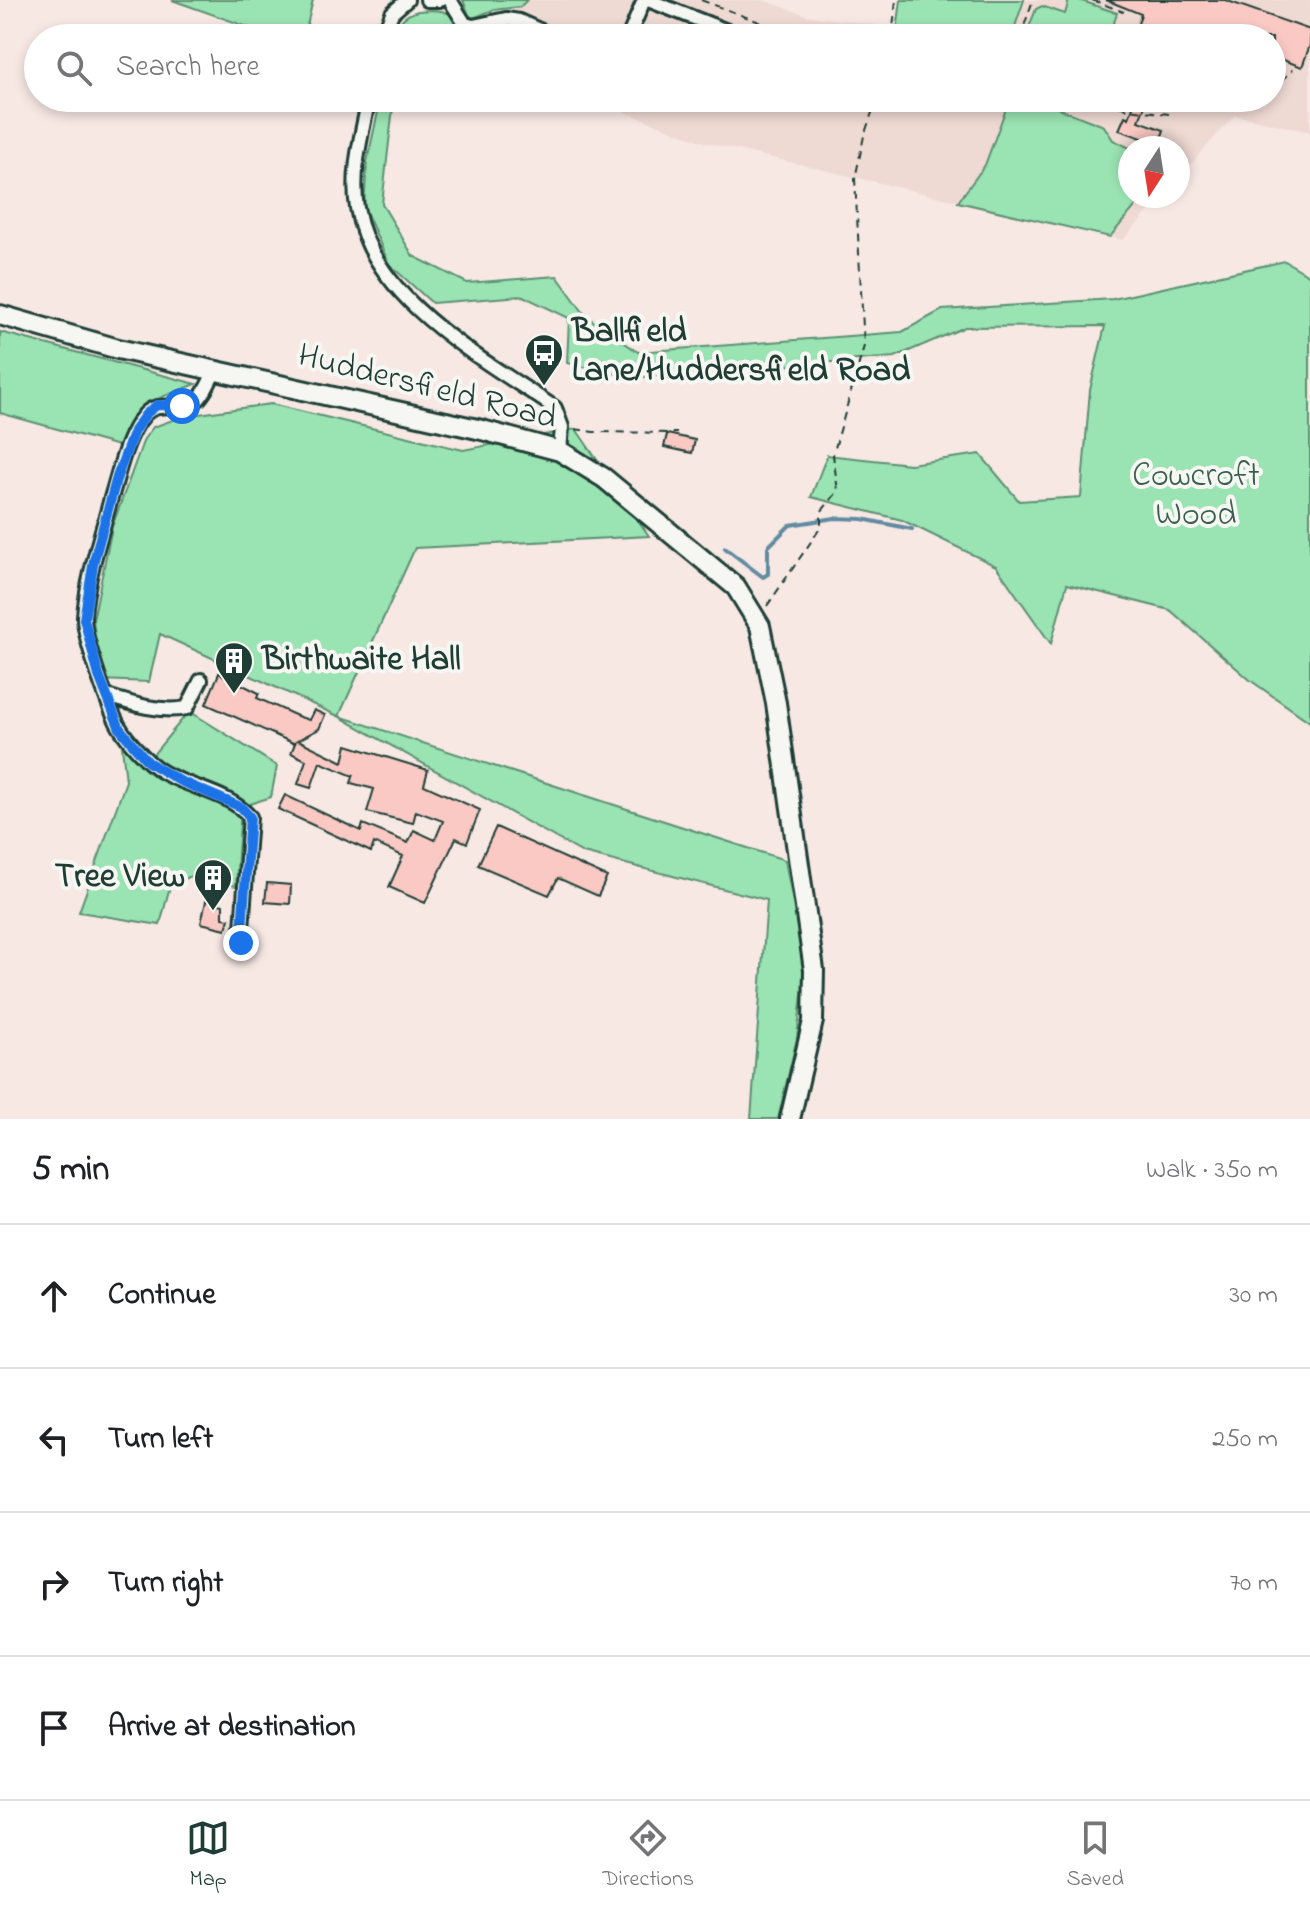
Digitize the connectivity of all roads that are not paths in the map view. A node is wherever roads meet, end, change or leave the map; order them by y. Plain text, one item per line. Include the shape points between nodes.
1 (407, 0) edge
2 (427, 0) edge
3 (440, 0) edge
4 (450, 0) edge
5 (646, 0) edge
6 (388, 24) edge
7 (465, 24) edge
8 (482, 24) edge
9 (526, 24) edge
10 (635, 24) edge
11 (709, 24) edge
12 (366, 112) edge
13 (0, 315) edge
14 (215, 371) junction
15 (560, 451) junction
16 (201, 680) dead end
17 (107, 696) junction
18 (241, 943) dead end
19 (790, 1119) edge

1 - 6 street
2 - 3 street
4 - 7 street
5 - 10 street
5 - 11 street
8 - 9 street via 506,19
12 - 15 street via 356,167 357,207 366,243 409,303 555,408 562,427
13 - 14 highway, Huddersfield Road
14 - 15 highway, Huddersfield Road
14 - 17 street via 197,401 157,405 146,414 117,477 84,619
15 - 19 highway, Huddersfield Road via 604,478 736,587 760,626 814,970 813,1021
16 - 17 street via 187,708 151,708
17 - 18 street via 120,729 148,762 241,807 250,817

